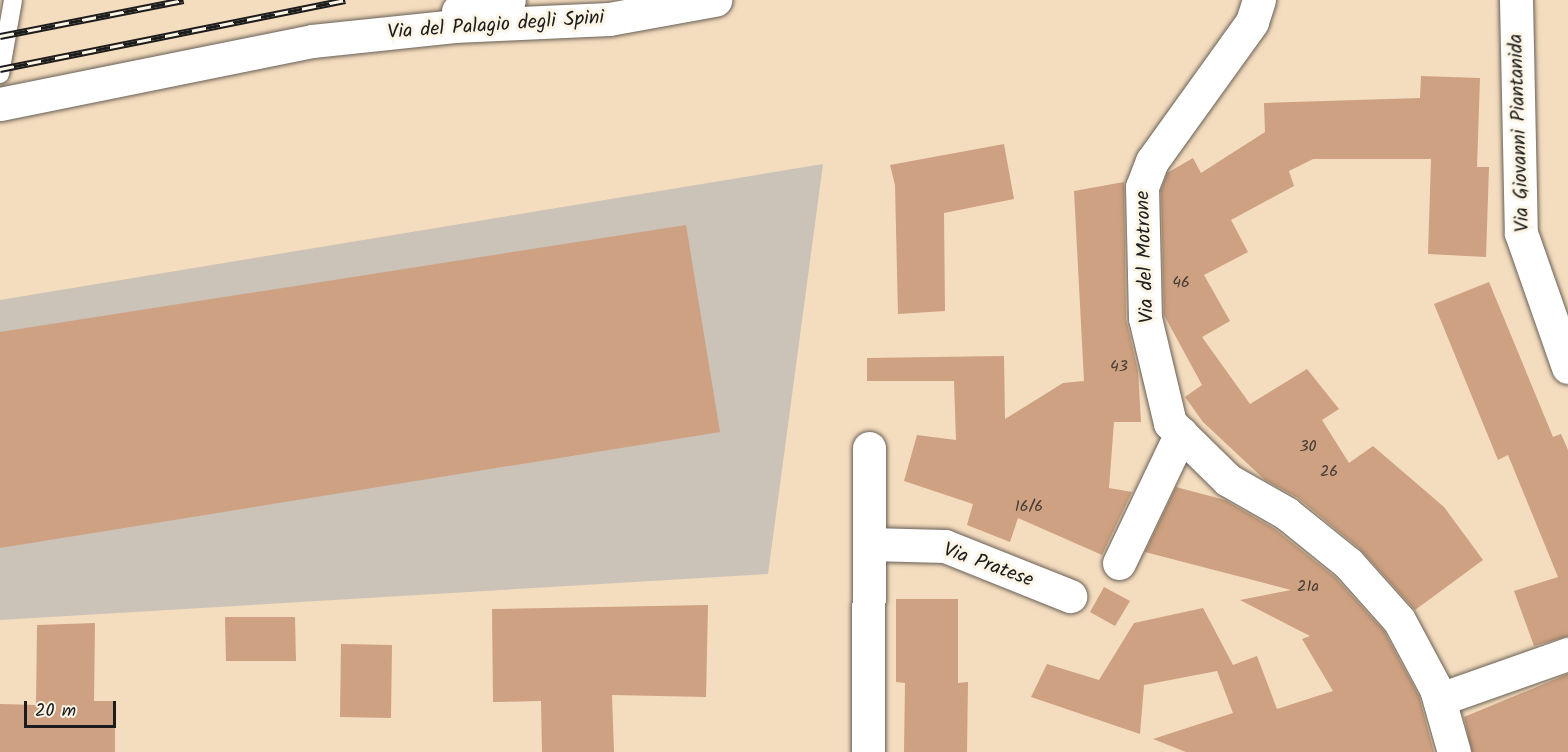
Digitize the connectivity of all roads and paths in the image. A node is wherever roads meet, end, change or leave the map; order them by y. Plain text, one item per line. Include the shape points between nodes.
1 (13, 0) edge
2 (509, 0) edge
3 (715, 0) edge
4 (1259, 0) edge
5 (1516, 0) edge
6 (312, 41) junction
7 (0, 74) edge
8 (0, 104) edge
9 (1568, 367) edge
10 (1181, 433) junction
11 (869, 448) dead end
12 (869, 544) junction
13 (1119, 563) dead end
14 (1070, 597) dead end
15 (1568, 654) edge
16 (1440, 699) junction
17 (868, 752) edge
18 (1455, 752) edge

1 - 7 lane
2 - 6 street, Via del Palagio degli Spini
3 - 6 street, Via del Palagio degli Spini via 609,19 454,26
4 - 10 street, Via del Motrone via 1252,22 1152,161 1142,187 1145,318 1170,423
5 - 9 street, Via Giovanni Piantanida via 1521,233
6 - 8 street, Via del Palagio degli Spini
10 - 13 street
10 - 16 street, Via del Motrone via 1228,480 1286,513 1348,562 1399,620
11 - 12 street
12 - 14 street, Via Pratese via 945,546
12 - 17 street
15 - 16 street
16 - 18 street, Via del Motrone

